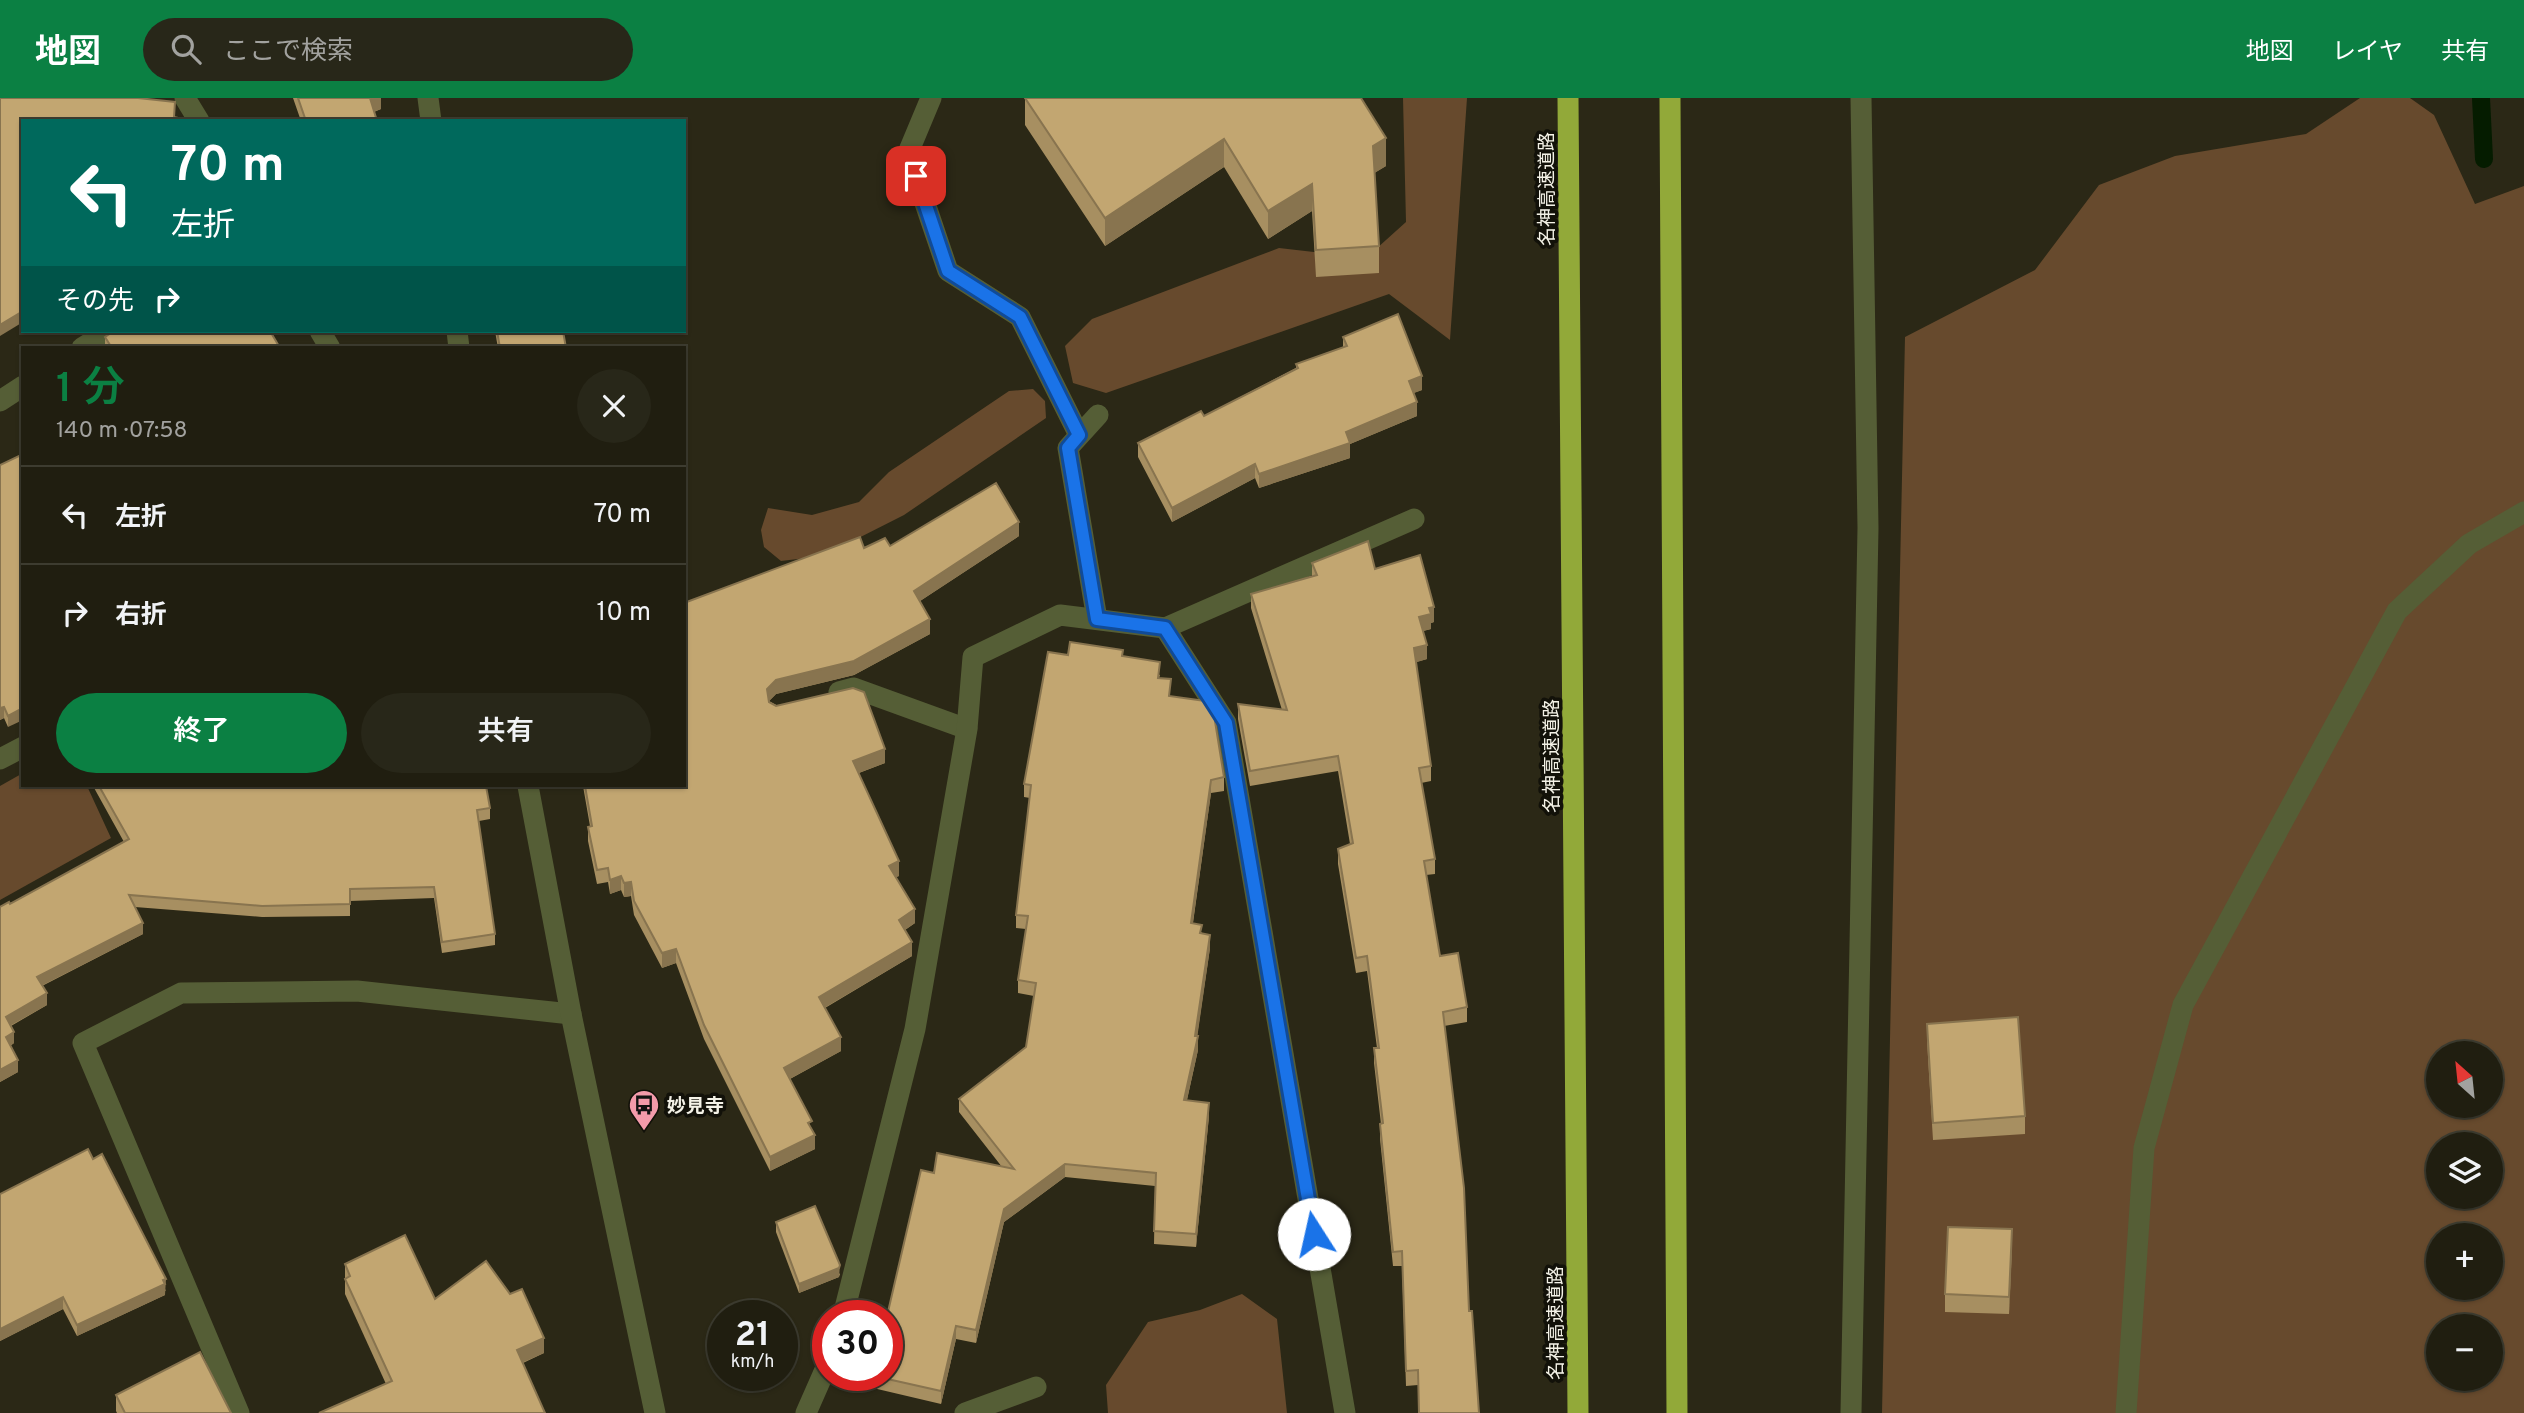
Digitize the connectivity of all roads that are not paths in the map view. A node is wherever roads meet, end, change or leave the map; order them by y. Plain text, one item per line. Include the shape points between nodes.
1 (185, 98) edge
2 (428, 98) edge
3 (931, 98) edge
4 (1568, 98) edge
5 (1670, 98) edge
6 (1861, 98) edge
7 (198, 119) edge
8 (431, 119) edge
9 (106, 333) edge
10 (85, 346) edge
11 (21, 387) edge
12 (0, 401) edge
13 (1098, 415) dead end
14 (1079, 435) junction
15 (2524, 512) edge
16 (1414, 519) dead end
17 (1097, 619) junction
18 (1165, 628) junction
19 (817, 698) edge
20 (967, 729) junction
21 (21, 748) edge
22 (0, 760) edge
23 (528, 787) edge
24 (571, 1014) junction
25 (847, 1300) edge
26 (1036, 1387) dead end
27 (816, 1391) edge
28 (239, 1413) edge
29 (655, 1413) edge
30 (806, 1413) edge
31 (965, 1413) edge
32 (1345, 1413) edge
33 (1578, 1413) edge
34 (1677, 1413) edge
35 (1851, 1413) edge
36 (2126, 1413) edge

1 - 7 street
2 - 8 street
3 - 14 street via 908,153 948,271 1020,317
4 - 33 highway, 名神高速道路
5 - 34 highway
6 - 35 street via 1868,528
9 - 10 street
11 - 12 street
13 - 14 street
14 - 17 street via 1068,448
15 - 36 street via 2469,544 2397,611 2183,1005 2144,1149
16 - 18 street
17 - 18 street
17 - 20 street via 1060,615 973,657
18 - 32 street via 1226,723
19 - 20 street via 854,688
20 - 25 street via 915,1029
21 - 22 street
23 - 24 street
24 - 28 street via 357,991 181,993 83,1043
24 - 29 street
26 - 31 street
27 - 30 street

